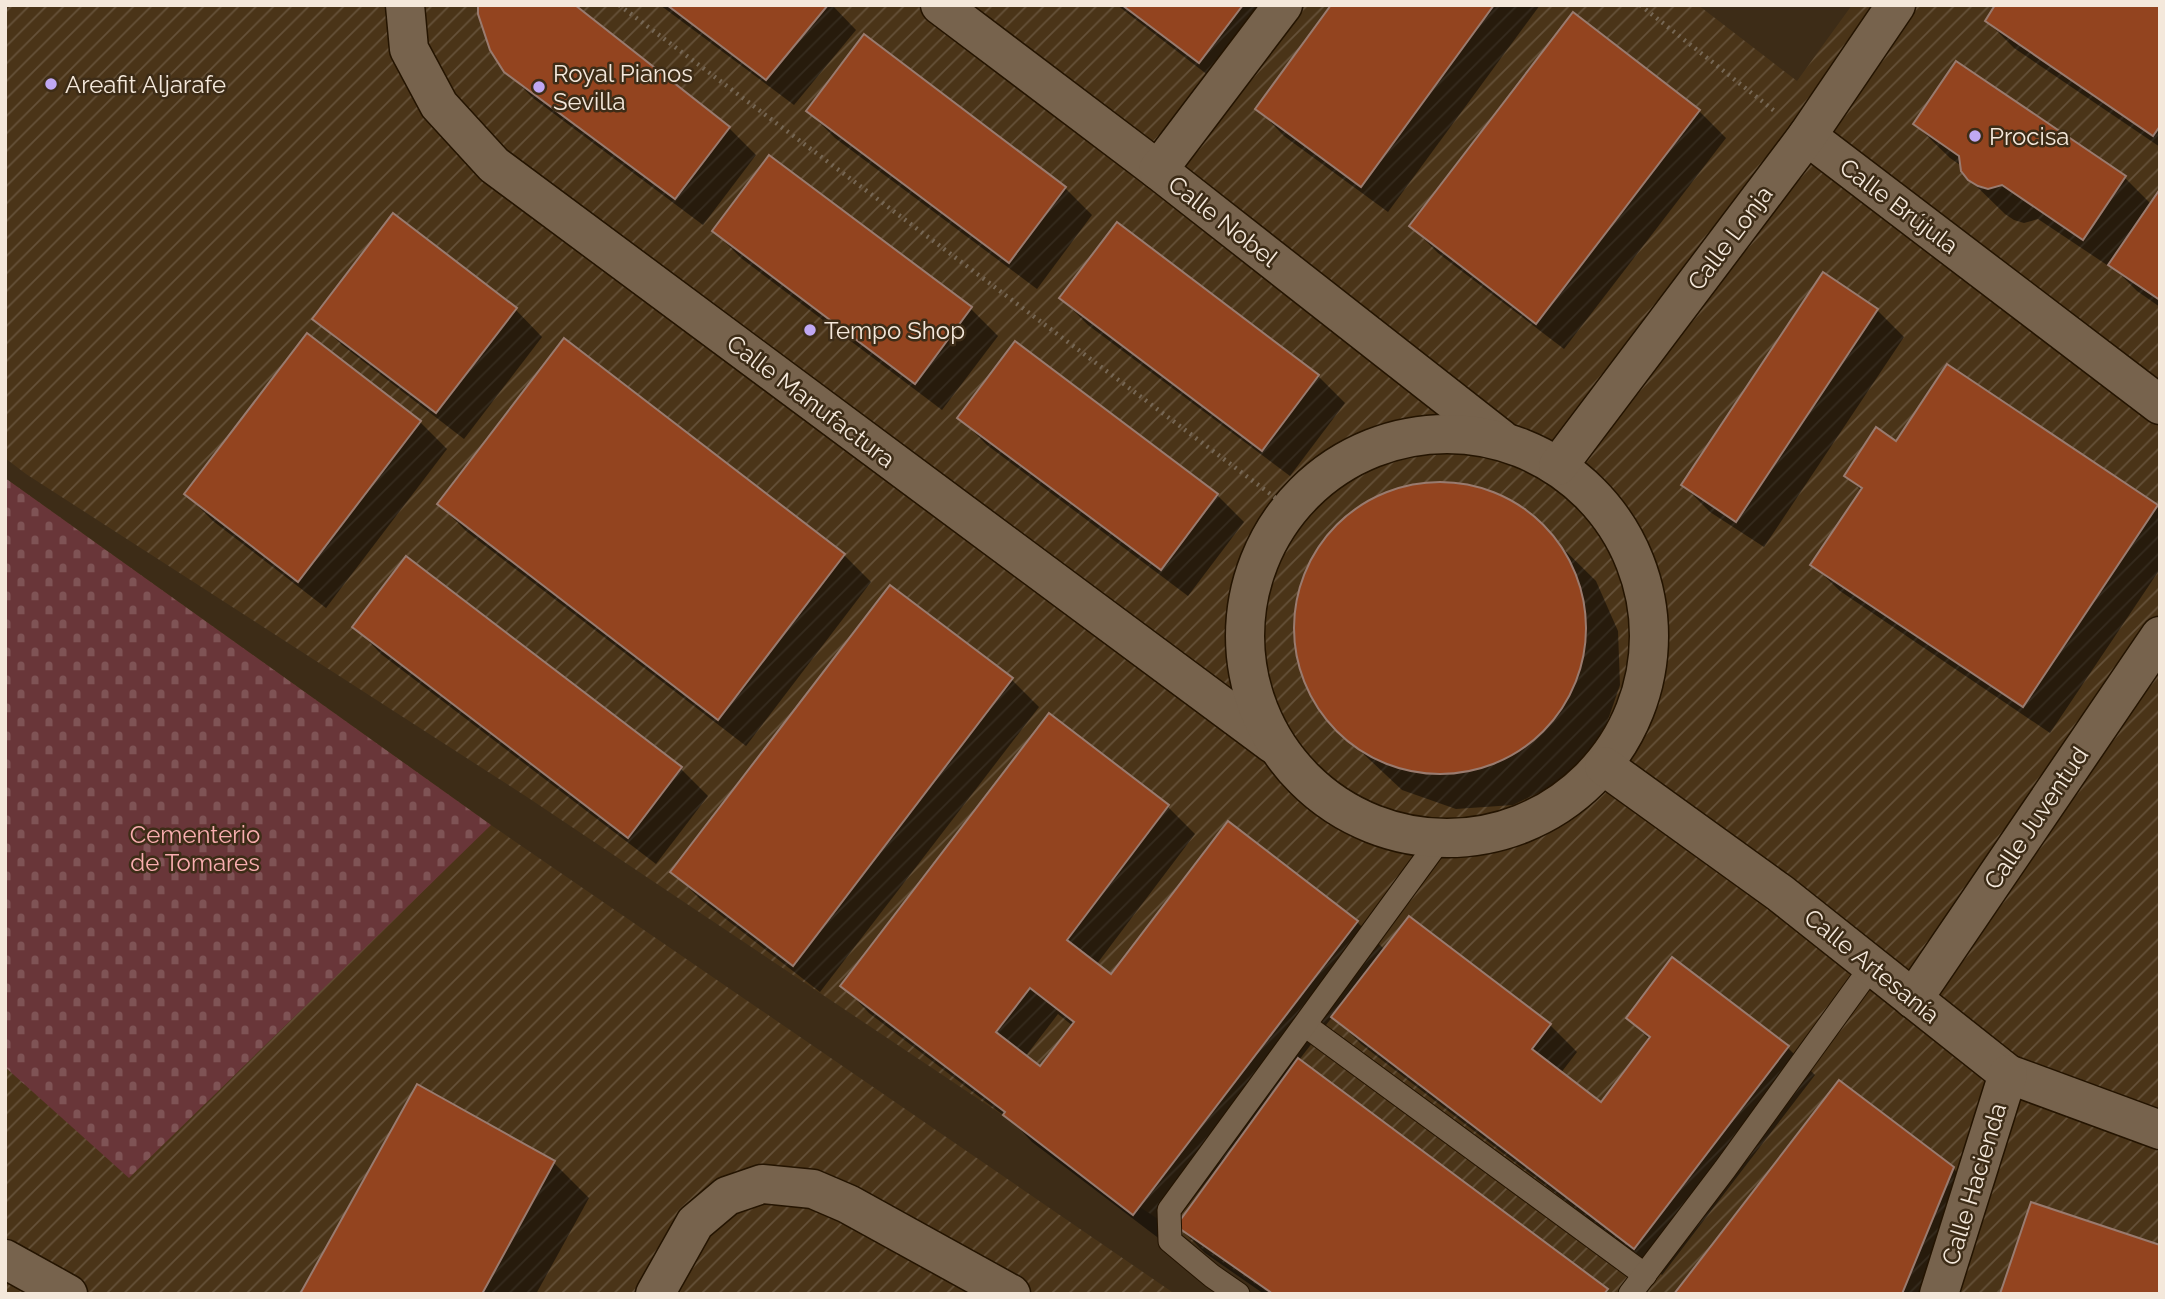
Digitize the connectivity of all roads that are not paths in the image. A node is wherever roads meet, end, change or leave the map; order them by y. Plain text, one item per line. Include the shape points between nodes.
1 (405, 5) edge
2 (940, 5) edge
3 (1283, 5) edge
4 (1896, 5) edge
5 (1807, 136) junction
6 (1158, 170) junction
7 (2160, 404) edge
8 (1502, 441) junction
9 (1558, 466) junction
10 (2160, 636) edge
11 (1279, 749) junction
12 (1604, 766) junction
13 (1441, 838) junction
14 (1872, 966) junction
15 (1913, 999) junction
16 (1305, 1025) junction
17 (2008, 1074) junction
18 (2160, 1130) edge
19 (5, 1259) edge
20 (1644, 1275) junction
21 (68, 1294) edge
22 (655, 1294) edge
23 (1011, 1294) edge
24 (1238, 1294) edge
25 (1630, 1294) edge
26 (1939, 1294) edge

1 - 11 street, Calle Manufactura via 409,49 439,104 494,165
2 - 6 street, Calle Nobel
3 - 6 street
4 - 5 street, Calle Lonja
5 - 7 street, Calle Brújula
5 - 9 street, Calle Lonja
6 - 8 street, Calle Nobel
8 - 9 street
8 - 11 street via 1444,433 1386,442 1333,468 1289,508 1263,552 1247,601 1245,652 1256,703
9 - 12 street via 1601,503 1632,552 1648,606 1649,663 1633,717
10 - 15 street, Calle Juventud
11 - 13 street via 1323,795 1378,826
12 - 13 street via 1570,798 1530,821 1486,835
12 - 14 street, Calle Artesanía
13 - 16 lane
14 - 15 street, Calle Artesanía
14 - 20 lane
15 - 17 street, Calle Artesanía
16 - 20 lane
16 - 24 lane via 1169,1210 1170,1241
17 - 18 street, Calle Artesanía
17 - 26 street, Calle Hacienda
19 - 21 street
20 - 25 lane
22 - 23 street via 695,1223 727,1196 762,1184 813,1189 848,1204

